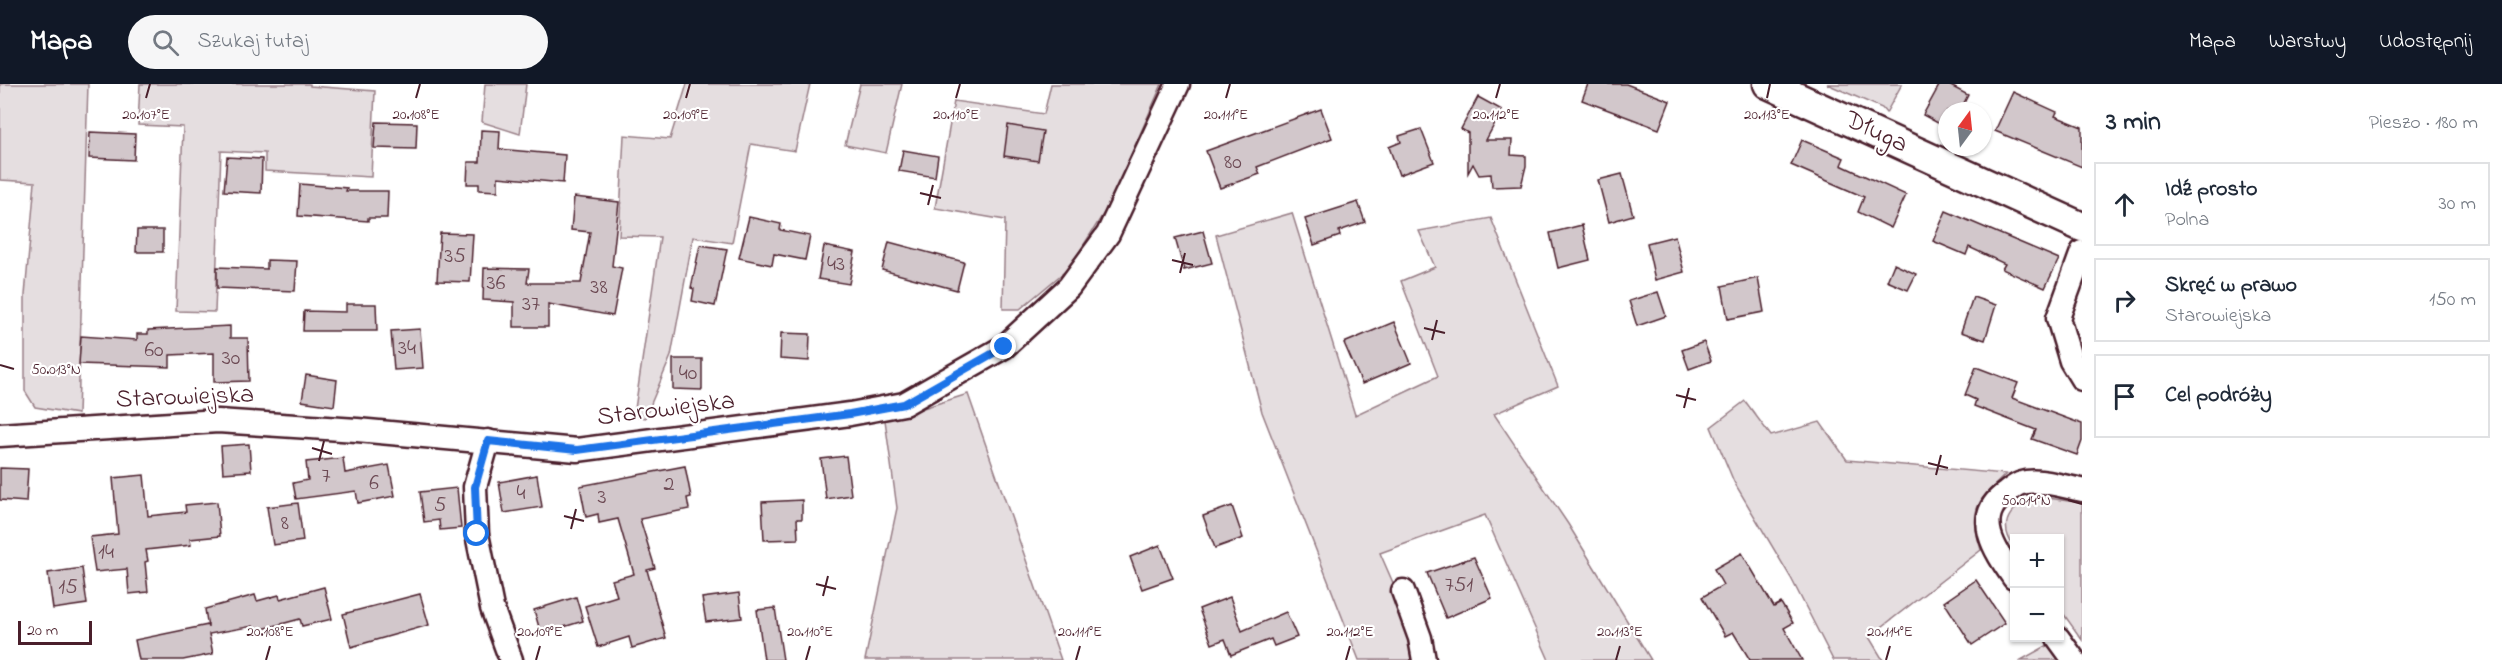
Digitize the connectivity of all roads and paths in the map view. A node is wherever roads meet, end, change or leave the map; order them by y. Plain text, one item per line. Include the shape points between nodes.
1 (1178, 84) edge
2 (1768, 84) edge
3 (2082, 227) edge
4 (2082, 252) edge
5 (2082, 379) edge
6 (0, 435) edge
7 (488, 441) junction
8 (2082, 490) edge
9 (2010, 571) edge
10 (1403, 591) dead end
11 (2061, 642) edge
12 (511, 660) edge
13 (1424, 660) edge
14 (2074, 660) edge

1 - 7 street, Starowiejska via 1108,234 1069,287 1004,347 904,404 577,450
2 - 3 street, Długa
4 - 5 street via 2058,318 2071,361
6 - 7 street, Starowiejska via 218,421
7 - 12 street via 475,487 477,534 492,608
8 - 9 street via 2021,483 2000,497 1988,516 1989,536
10 - 13 street
11 - 14 street

